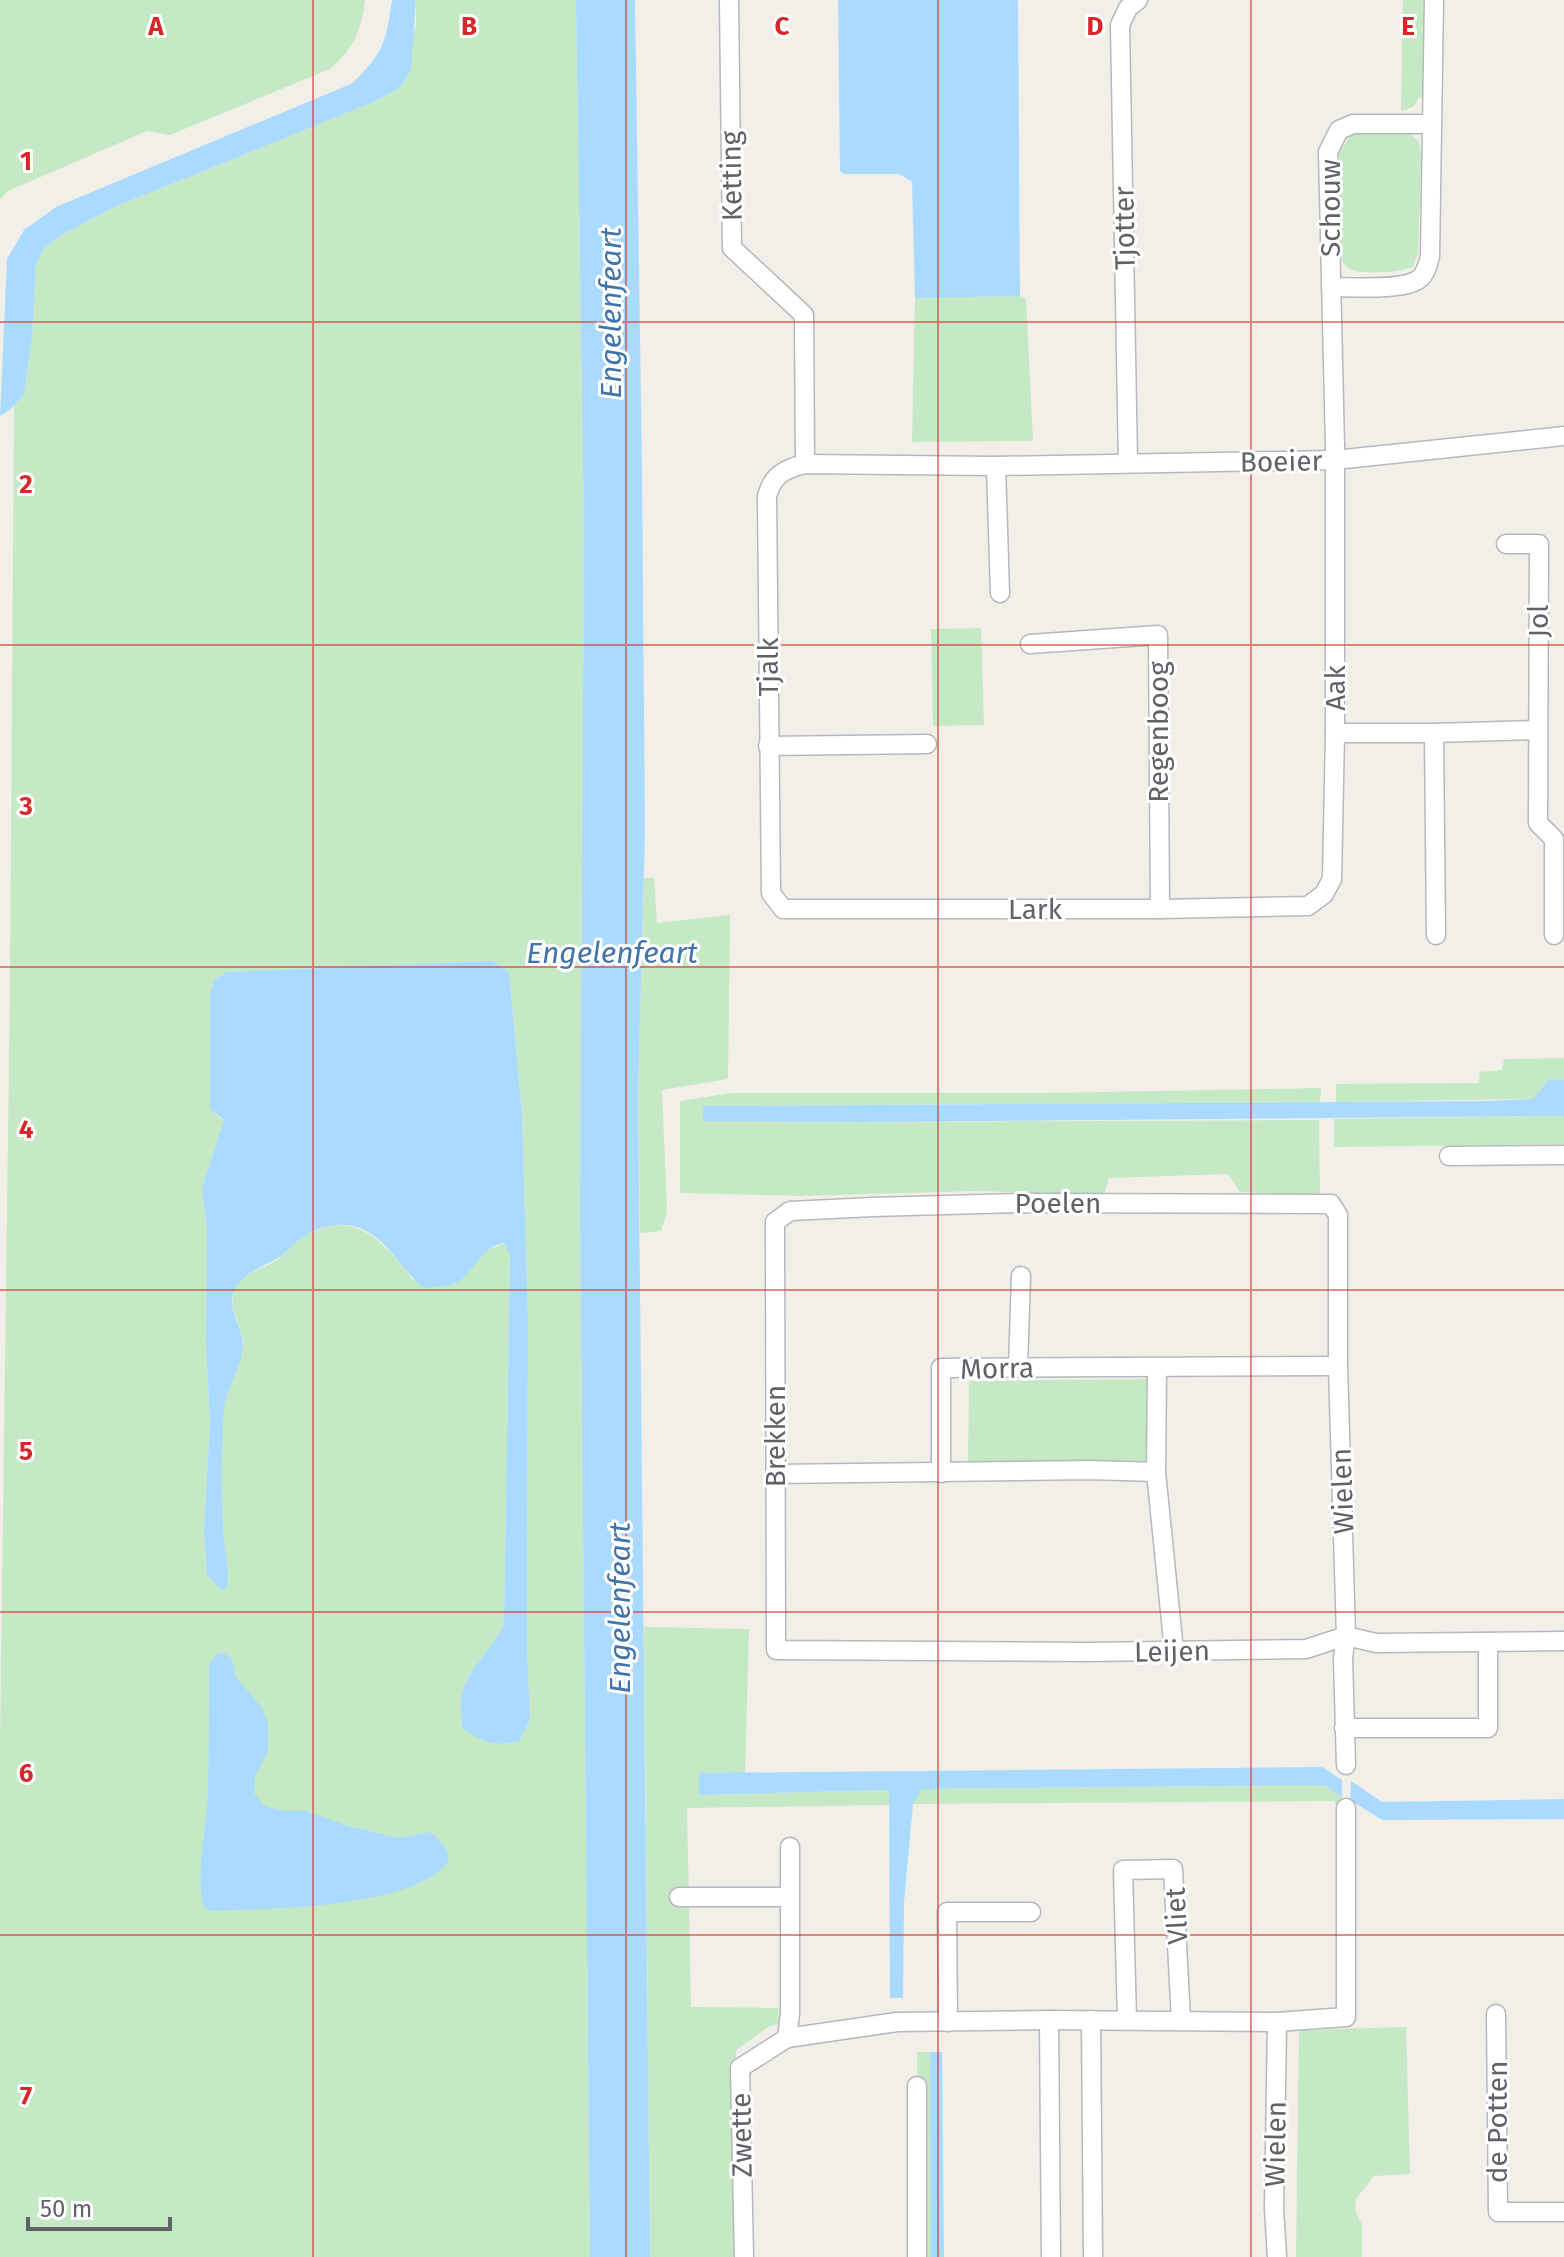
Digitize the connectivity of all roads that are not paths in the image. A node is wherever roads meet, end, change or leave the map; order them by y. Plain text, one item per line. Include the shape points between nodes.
1 (729, 0) edge
2 (1138, 0) edge
3 (1434, 0) edge
4 (1432, 124) junction
5 (1331, 287) junction
6 (1564, 436) edge
7 (1335, 460) junction
8 (1128, 463) junction
9 (805, 464) junction
10 (996, 466) junction
11 (1506, 544) dead end
12 (1000, 593) dead end
13 (1030, 644) dead end
14 (1538, 730) junction
15 (1335, 733) junction
16 (1434, 733) junction
17 (927, 744) dead end
18 (768, 746) junction
19 (771, 893) joint
20 (1308, 906) joint
21 (1160, 909) junction
22 (1436, 935) dead end
23 (1554, 935) dead end
24 (1564, 1155) edge
25 (1449, 1156) dead end
26 (1338, 1215) joint
27 (775, 1222) joint
28 (1021, 1276) dead end
29 (1338, 1366) junction
30 (1018, 1367) junction
31 (1157, 1367) junction
32 (1156, 1472) junction
33 (941, 1473) junction
34 (775, 1474) junction
35 (1346, 1636) junction
36 (1564, 1641) edge
37 (1488, 1642) junction
38 (776, 1650) joint
39 (1174, 1651) junction
40 (1344, 1728) junction
41 (1346, 1765) dead end
42 (1346, 1808) dead end
43 (790, 1847) dead end
44 (679, 1897) dead end
45 (788, 1897) junction
46 (1031, 1912) dead end
47 (1496, 2014) dead end
48 (1049, 2020) junction
49 (1091, 2020) junction
50 (1127, 2020) junction
51 (1181, 2020) junction
52 (948, 2022) junction
53 (1277, 2022) junction
54 (787, 2038) junction
55 (917, 2086) dead end
56 (1564, 2212) edge
57 (744, 2257) edge
58 (917, 2257) edge
59 (1051, 2257) edge
60 (1093, 2257) edge
61 (1277, 2257) edge

1 - 9 street, Ketting via 732,248 804,315
2 - 8 street, Tjotter via 1120,25
3 - 4 street, Schouw
4 - 5 street, Schouw via 1428,268 1420,279 1405,285
4 - 5 street, Schouw via 1353,124 1332,140
5 - 7 street, Schouw
6 - 7 street, Boeier
7 - 8 street, Boeier
7 - 15 street, Aak
8 - 10 street, Boeier
9 - 10 street, Boeier
9 - 18 street, Tjalk via 786,469 771,481 767,496
10 - 12 street
11 - 14 street, Jol via 1539,544
13 - 21 street, Regenboog via 1158,635
14 - 16 street
14 - 23 street, Jol via 1538,823 1554,839
15 - 16 street
15 - 20 street, Aak via 1332,879
16 - 22 street
17 - 18 street
18 - 19 street, Tjalk
19 - 21 street, Lark via 783,909
20 - 21 street, Lark
24 - 25 street
26 - 27 street, Poelen via 1331,1204 1022,1203 790,1211
26 - 29 street, Wielen
27 - 34 street, Brekken
28 - 30 street
29 - 31 street, Morra
29 - 35 street, Wielen
30 - 31 street, Morra
30 - 33 street, Morra via 941,1368
31 - 32 street
32 - 33 street
32 - 39 street
33 - 34 street
34 - 38 street, Brekken
35 - 37 street, Leijen via 1376,1643
35 - 39 street, Leijen via 1306,1649
35 - 40 street, Wielen
36 - 37 street, Leijen
37 - 40 street via 1488,1728
38 - 39 street, Leijen
40 - 41 street, Wielen
42 - 53 street via 1346,2017
43 - 45 street
44 - 45 street
45 - 54 street
46 - 52 street via 947,1912
47 - 56 street, de Potten via 1498,2212
48 - 49 street
48 - 52 street
48 - 59 street
49 - 50 street
49 - 60 street
50 - 51 street
50 - 51 street, Vliet via 1123,1870 1173,1869
51 - 53 street
52 - 54 street via 897,2022
53 - 61 street, Wielen
54 - 57 street, Zwette via 740,2068
55 - 58 street

